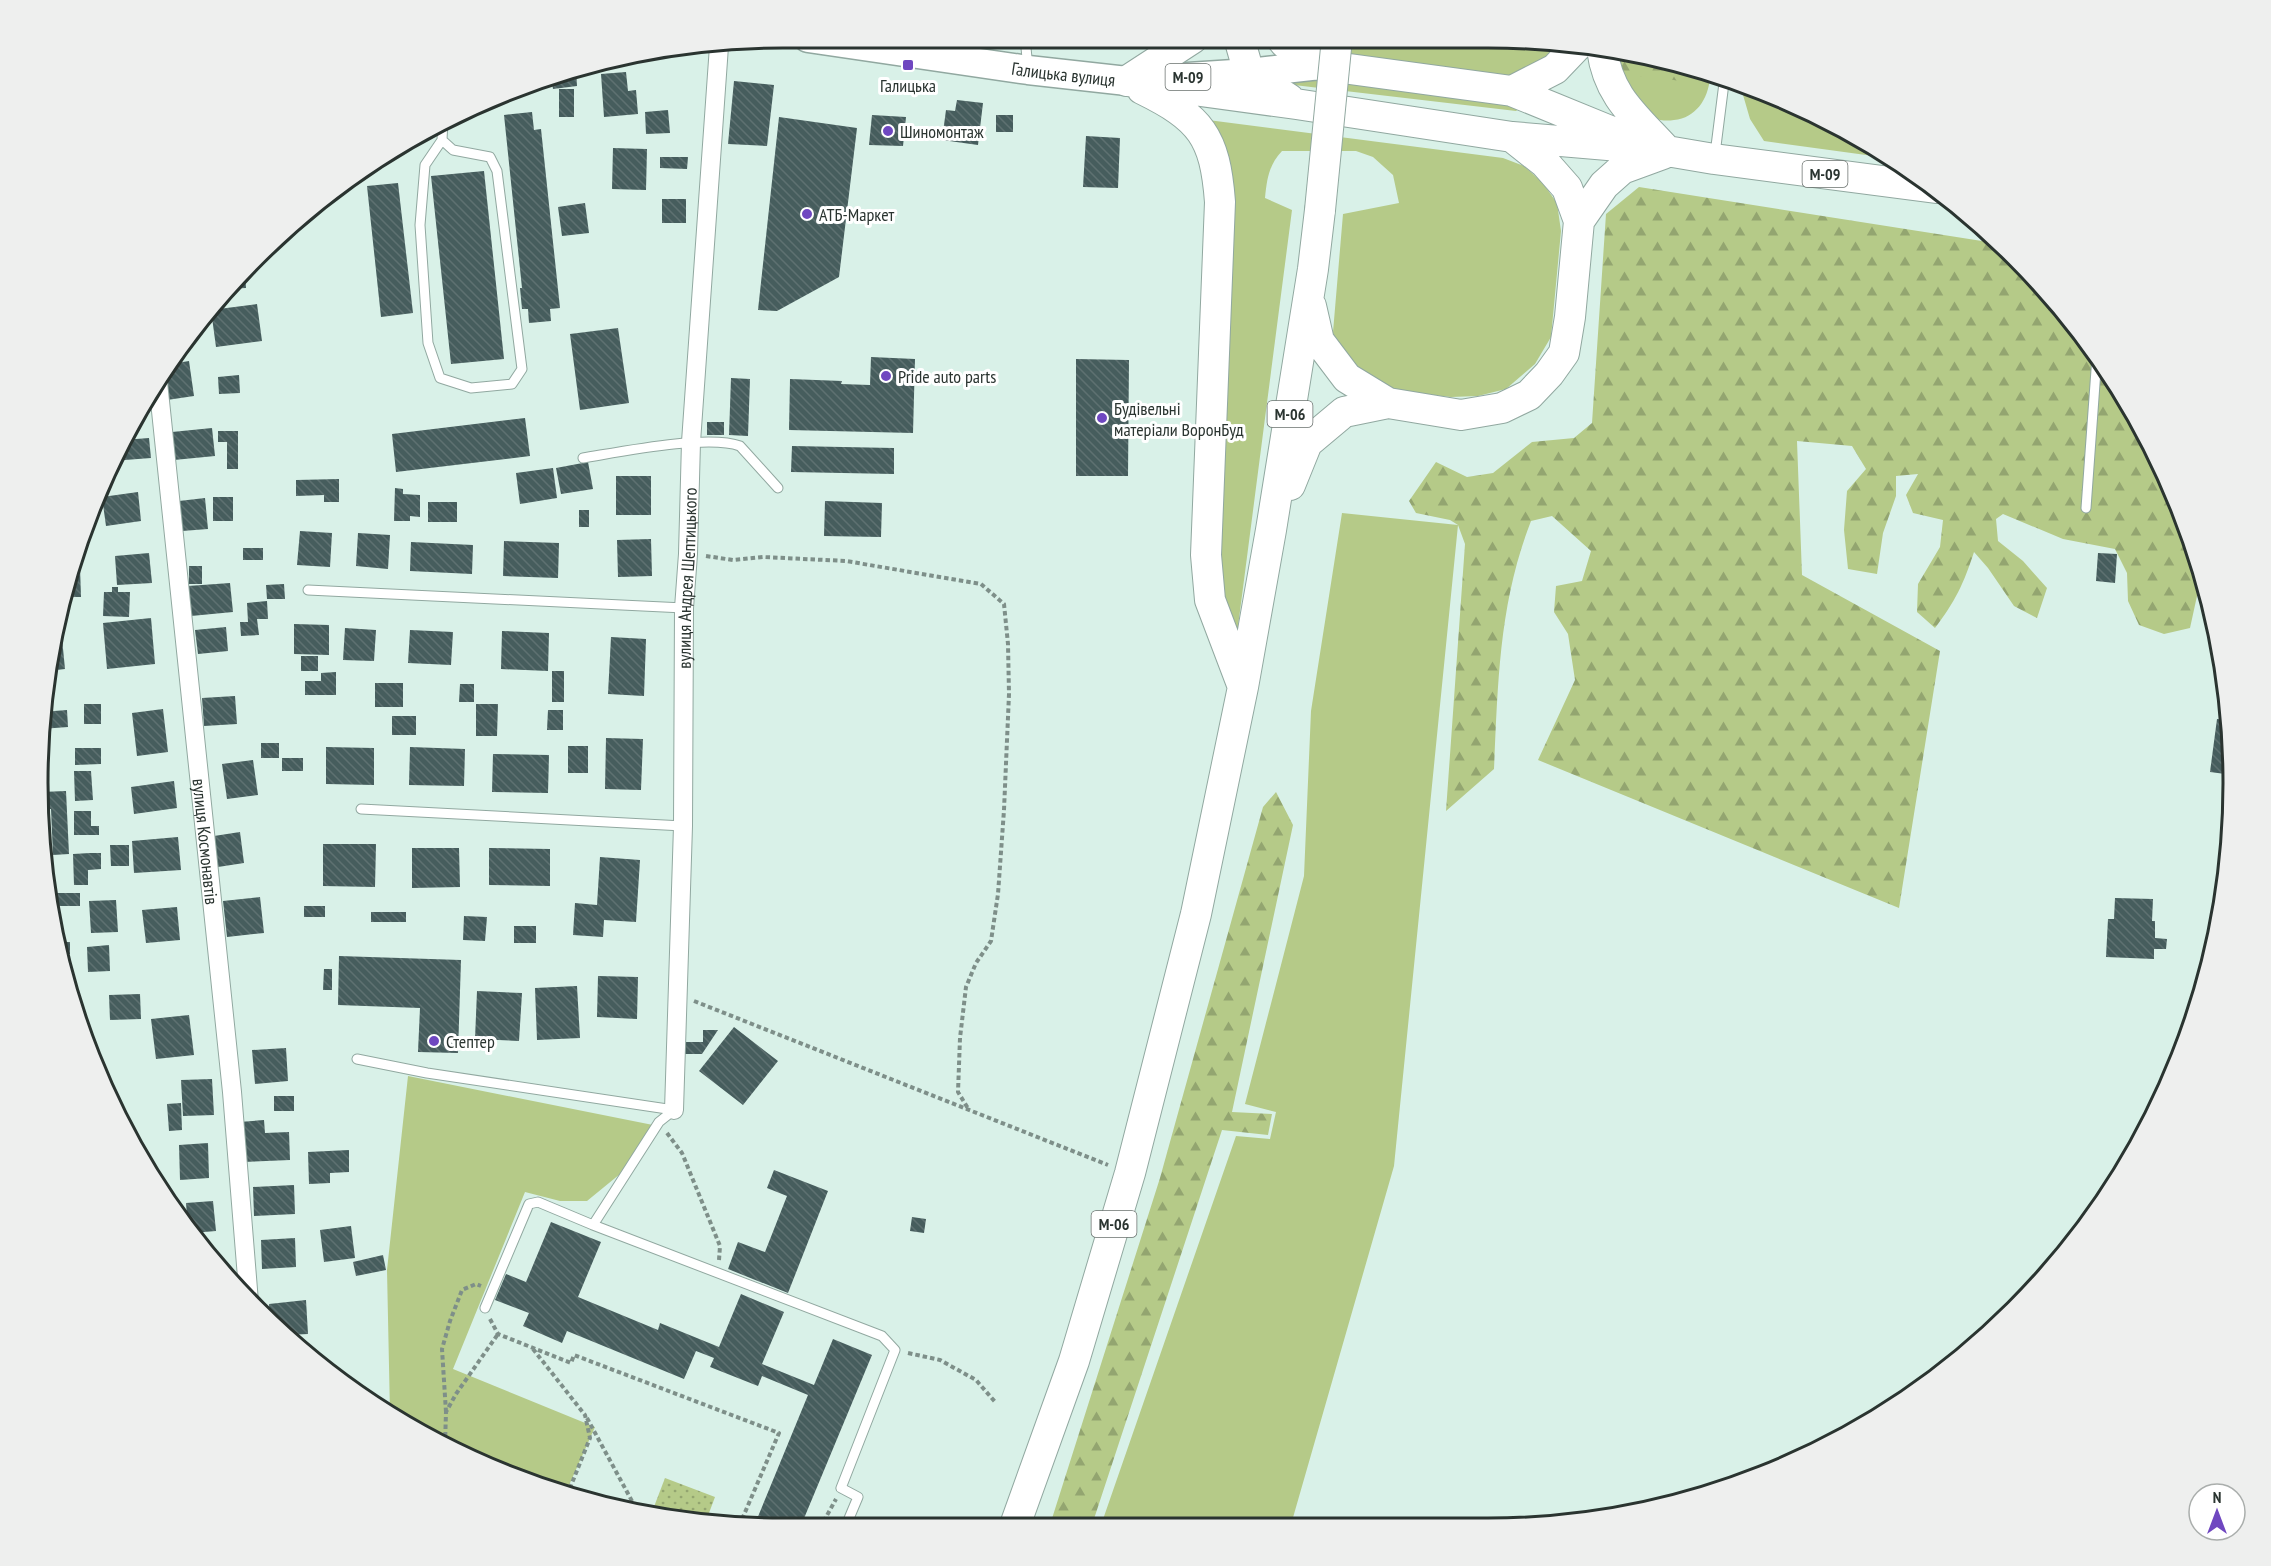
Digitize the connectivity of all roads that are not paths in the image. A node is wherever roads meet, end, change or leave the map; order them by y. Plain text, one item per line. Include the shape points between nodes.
1 (877, 48) edge
2 (1026, 48) edge
3 (1178, 48) edge
4 (1242, 48) edge
5 (1293, 48) edge
6 (1336, 48) edge
7 (719, 51) edge
8 (1570, 53) edge
9 (1603, 57) edge
10 (1320, 65) junction
11 (1028, 70) junction
12 (1249, 73) junction
13 (1127, 81) junction
14 (1723, 87) edge
15 (1512, 91) junction
16 (1296, 104) junction
17 (442, 132) edge
18 (1512, 137) junction
19 (442, 140) junction
20 (1661, 151) junction
21 (1714, 159) junction
22 (1909, 181) edge
23 (1579, 220) junction
24 (1308, 298) junction
25 (2096, 371) edge
26 (159, 395) edge
27 (1388, 403) junction
28 (691, 442) junction
29 (583, 458) dead end
30 (778, 488) dead end
31 (2086, 508) dead end
32 (1270, 530) junction
33 (308, 590) dead end
34 (684, 608) junction
35 (1243, 687) junction
36 (361, 809) dead end
37 (684, 826) junction
38 (357, 1059) dead end
39 (674, 1110) junction
40 (594, 1225) junction
41 (248, 1287) edge
42 (484, 1308) road end
43 (849, 1518) edge
44 (1018, 1518) edge

1 - 11 main road, Галицька вулиця / М-09
2 - 11 lane
3 - 13 highway
4 - 12 highway
5 - 10 highway
6 - 24 highway, М-06, bridge
7 - 28 street, вулиця Андрея Шептицького
8 - 15 highway via 1554,69
9 - 20 highway via 1613,90
10 - 12 main road, М-09
10 - 15 highway, М-09
11 - 13 main road, Галицька вулиця / М-09
12 - 13 main road, Галицька вулиця / М-09
12 - 16 highway, М-09
13 - 16 highway
13 - 35 highway via 1171,103 1198,125 1218,171 1206,555 1210,600
14 - 21 lane
15 - 20 highway, М-09
16 - 18 highway, М-09
17 - 19 lane
18 - 20 highway, М-09
18 - 23 highway via 1545,163 1567,188
19 - 19 lane via 453,150 490,157 496,171 522,369 512,384 471,388 440,378 428,343 420,225 425,165
20 - 21 highway, М-09
20 - 23 highway via 1622,169
21 - 22 highway, М-09
23 - 27 highway via 1564,353 1529,395 1502,408 1461,415
24 - 27 highway via 1319,341 1347,378
24 - 32 highway, М-06
25 - 31 lane
26 - 41 street, вулиця Космонавтів via 232,1092
27 - 32 highway via 1344,412 1307,443
28 - 29 lane
28 - 30 lane via 740,446
28 - 34 street, вулиця Андрея Шептицького
32 - 35 highway, М-06
33 - 34 lane
34 - 37 street, вулиця Андрея Шептицького
35 - 44 highway, М-06 via 1196,914 1130,1173 1074,1360
36 - 37 lane
37 - 39 street, вулиця Андрея Шептицького
38 - 39 lane
39 - 40 lane via 659,1122
40 - 42 lane via 538,1202 529,1204
40 - 43 lane via 882,1336 895,1350 842,1488 858,1497

